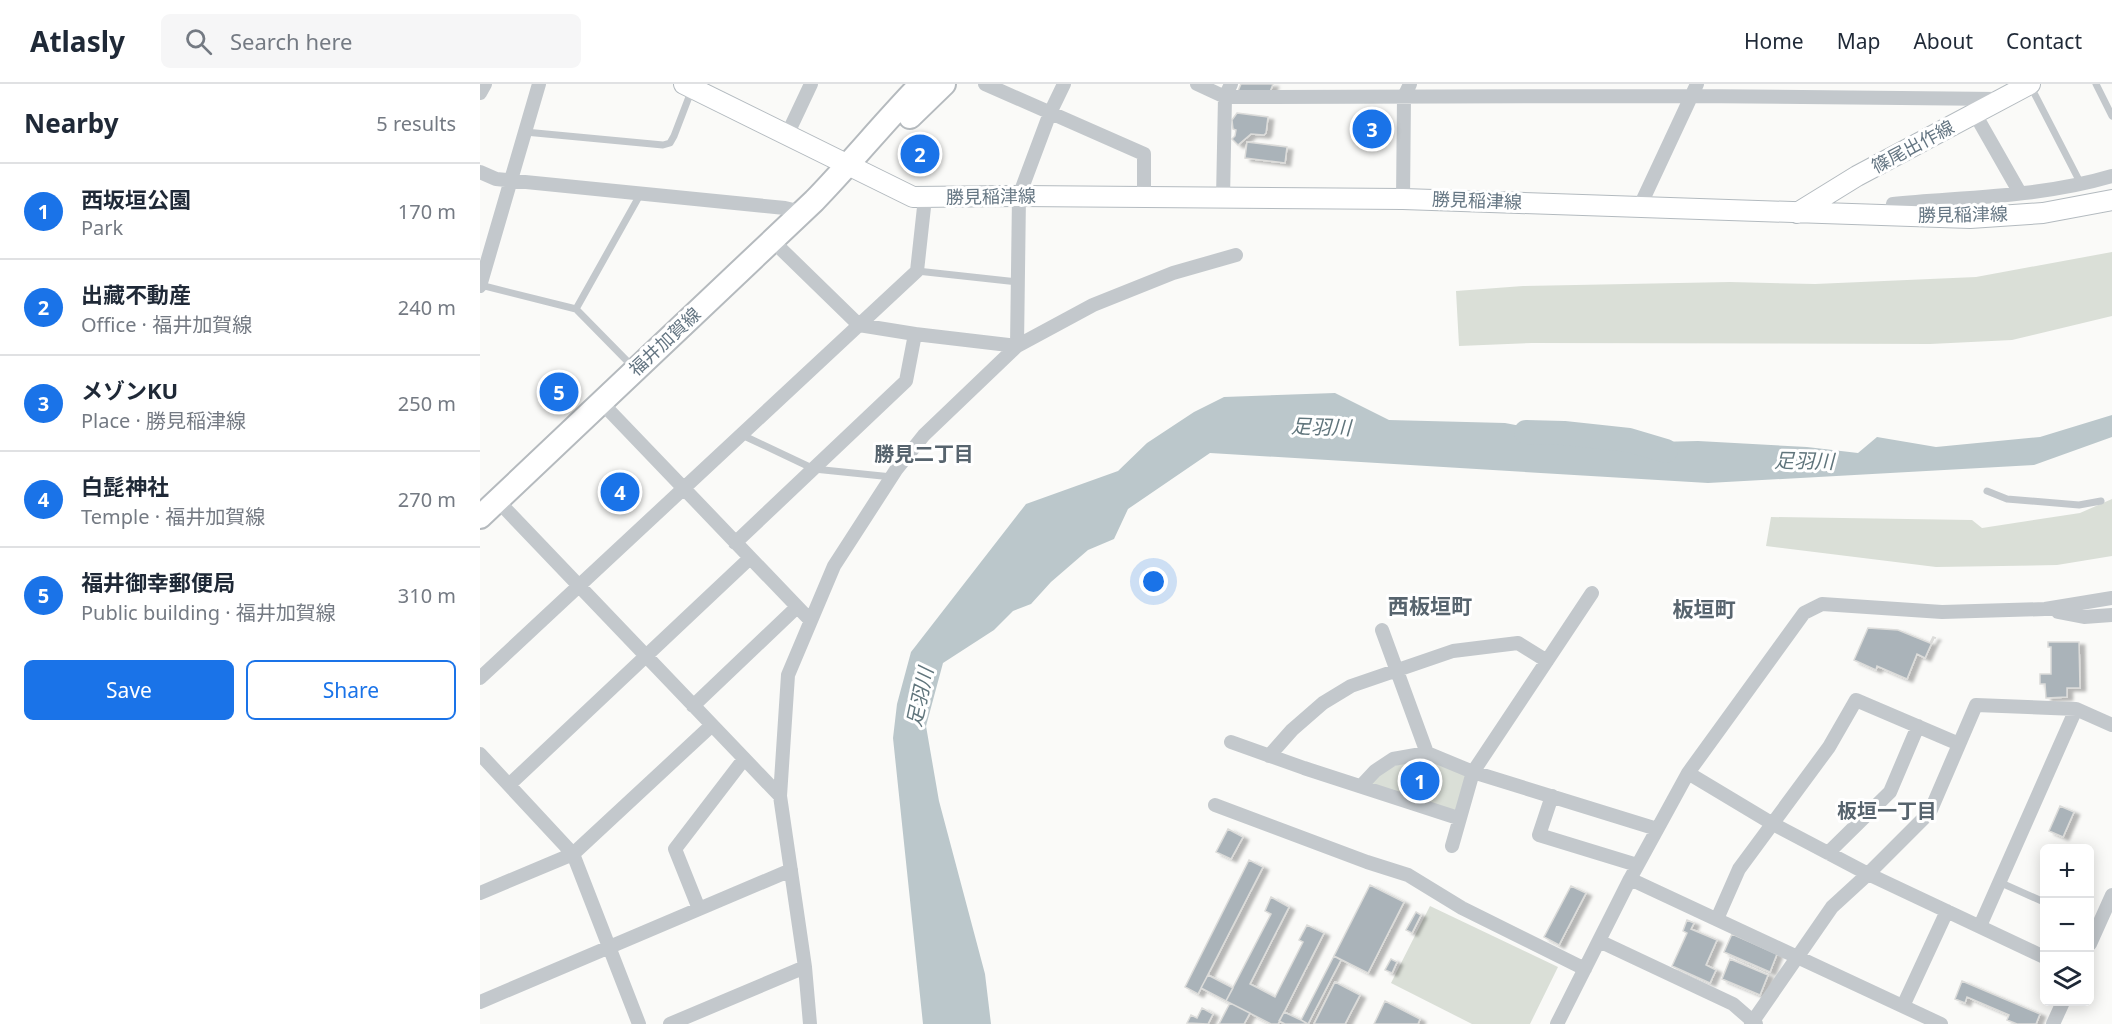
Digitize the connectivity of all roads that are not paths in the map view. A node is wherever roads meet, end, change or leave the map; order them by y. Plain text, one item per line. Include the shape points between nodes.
1 (485, 84) edge
2 (539, 84) edge
3 (811, 84) edge
4 (921, 84) edge
5 (944, 84) edge
6 (985, 84) edge
7 (1064, 84) edge
8 (1197, 84) edge
9 (1410, 84) edge
10 (2030, 84) edge
11 (2096, 84) edge
12 (688, 86) edge
13 (1694, 90) edge
14 (1228, 91) edge
15 (480, 93) edge
16 (1404, 97) junction
17 (2003, 99) junction
18 (1050, 113) junction
19 (1975, 114) junction
20 (2112, 116) edge
21 (525, 132) junction
22 (787, 135) junction
23 (848, 166) junction
24 (480, 172) edge
25 (2112, 176) edge
26 (511, 179) junction
27 (2081, 184) junction
28 (642, 193) junction
29 (2020, 193) junction
30 (1019, 196) junction
31 (1144, 197) junction
32 (925, 198) junction
33 (1223, 198) junction
34 (1403, 199) junction
35 (2112, 200) edge
36 (1640, 206) junction
37 (802, 212) junction
38 (1797, 213) junction
39 (1891, 216) junction
40 (783, 250) dead end
41 (1236, 255) dead end
42 (917, 271) junction
43 (1018, 282) junction
44 (480, 286) edge
45 (576, 309) junction
46 (860, 325) junction
47 (915, 334) junction
48 (1017, 346) junction
49 (636, 370) junction
50 (601, 402) junction
51 (742, 435) junction
52 (814, 469) junction
53 (892, 477) junction
54 (684, 489) junction
55 (1987, 491) dead end
56 (497, 500) junction
57 (2101, 501) dead end
58 (480, 517) edge
59 (735, 543) junction
60 (750, 558) junction
61 (579, 586) junction
62 (1592, 593) dead end
63 (2112, 598) edge
64 (797, 607) junction
65 (2045, 609) junction
66 (2112, 615) edge
67 (810, 620) junction
68 (1382, 630) dead end
69 (646, 656) junction
70 (1547, 661) junction
71 (1397, 669) junction
72 (480, 678) edge
73 (693, 706) junction
74 (2076, 709) junction
75 (712, 725) junction
76 (2112, 725) edge
77 (1918, 726) junction
78 (1231, 742) dead end
79 (1959, 744) junction
80 (1426, 753) junction
81 (480, 754) edge
82 (1269, 756) junction
83 (744, 759) junction
84 (1473, 772) junction
85 (1688, 773) junction
86 (509, 785) junction
87 (1361, 786) junction
88 (780, 796) junction
89 (1552, 796) junction
90 (1215, 805) dead end
91 (1458, 818) junction
92 (1773, 824) junction
93 (1657, 829) junction
94 (1452, 846) dead end
95 (1828, 853) junction
96 (573, 854) junction
97 (1637, 866) junction
98 (790, 870) junction
99 (1869, 874) junction
100 (1630, 879) junction
101 (2000, 882) junction
102 (480, 893) edge
103 (2112, 895) edge
104 (2040, 900) edge
105 (699, 909) junction
106 (1947, 911) junction
107 (1717, 920) junction
108 (2094, 924) edge
109 (1980, 926) junction
110 (1599, 940) junction
111 (609, 947) junction
112 (2040, 955) edge
113 (1797, 957) junction
114 (805, 967) junction
115 (1585, 969) junction
116 (480, 1002) edge
117 (1903, 1006) junction
118 (2061, 1006) edge
119 (1753, 1023) edge
120 (639, 1024) edge
121 (670, 1024) edge
122 (810, 1024) edge
123 (1557, 1024) edge
124 (1941, 1024) edge
125 (2053, 1024) edge

1 - 15 street
2 - 21 street
3 - 22 street
4 - 23 main road, 福井加賀線
5 - 23 main road, 福井加賀線 via 901,126
6 - 18 street
7 - 18 street
8 - 14 street
9 - 16 street
10 - 17 main road, 篠尾出作線
10 - 27 lane
11 - 20 lane
12 - 21 lane via 674,136 663,145
12 - 22 main road, 勝見稲津線
13 - 16 street
13 - 17 street
13 - 36 street
14 - 16 street
14 - 33 street
16 - 34 street
17 - 19 main road, 篠尾出作線
18 - 30 street
18 - 31 street via 1144,154
19 - 29 street
19 - 38 main road, 篠尾出作線 via 1857,176
21 - 26 street
22 - 23 main road, 勝見稲津線
23 - 32 main road, 勝見稲津線 via 913,197
23 - 37 main road, 福井加賀線
24 - 26 street
25 - 27 street
26 - 28 street
26 - 44 street
27 - 29 street
28 - 37 street
28 - 45 lane
29 - 39 street via 1893,204
30 - 31 main road, 勝見稲津線
30 - 32 main road, 勝見稲津線
30 - 43 street
31 - 33 main road, 勝見稲津線
32 - 42 street
33 - 34 main road, 勝見稲津線
34 - 36 main road, 勝見稲津線
35 - 39 main road, 勝見稲津線 via 2043,213 1970,218
36 - 38 main road, 勝見稲津線
37 - 49 main road, 福井加賀線
38 - 39 main road, 勝見稲津線
40 - 46 street
41 - 48 street via 1173,273 1093,305
42 - 43 lane
42 - 46 street
43 - 48 street
44 - 45 lane
45 - 49 lane
46 - 47 street
46 - 51 street
47 - 48 street
47 - 52 street via 906,381
48 - 53 street via 924,435
49 - 50 main road, 福井加賀線
50 - 54 street
50 - 56 main road, 福井加賀線
51 - 52 lane
51 - 54 street
52 - 53 lane
52 - 59 street
53 - 67 street via 834,566
54 - 59 street
54 - 61 street
55 - 57 lane via 2007,499 2079,505
56 - 58 main road, 福井加賀線
56 - 61 street
59 - 60 street
60 - 64 street
60 - 69 street
61 - 69 street
61 - 72 street
62 - 70 street
63 - 65 street
64 - 67 street
64 - 73 street
65 - 66 street via 2084,617
65 - 85 street via 1942,612 1822,604 1804,613
67 - 88 street via 788,675
68 - 71 street
69 - 73 street
69 - 86 street
70 - 71 street via 1518,643 1453,651
70 - 84 street
71 - 80 street
71 - 82 street via 1350,686 1323,703
73 - 75 street
74 - 76 street
74 - 79 street via 1976,705
74 - 101 street
75 - 83 street
75 - 96 street
77 - 79 street
77 - 92 street via 1856,700
77 - 95 street via 1890,792
78 - 82 street
79 - 99 street via 1930,812
80 - 84 street
80 - 87 street via 1393,759
81 - 86 street
82 - 87 street
83 - 88 street
83 - 105 street via 675,849
84 - 89 street
84 - 91 street
85 - 92 street
85 - 93 street
86 - 96 street
87 - 91 street
88 - 98 street
89 - 93 street
89 - 97 street via 1539,835
90 - 115 street via 1408,875 1462,908
91 - 94 street
92 - 95 street
92 - 107 street via 1739,869
93 - 97 street
95 - 99 street
96 - 102 street
96 - 111 street
97 - 100 street
98 - 105 street
98 - 114 street
99 - 106 street
99 - 113 street via 1832,907
100 - 107 street
100 - 110 street
101 - 104 lane
101 - 109 street
103 - 108 street
105 - 111 street
106 - 109 street
106 - 117 street
107 - 113 street
109 - 112 street
110 - 115 street
110 - 119 street via 1733,1004
111 - 116 street
111 - 120 street
113 - 117 street
113 - 119 street
114 - 121 street
114 - 122 street
115 - 123 street
117 - 124 street
118 - 125 street

